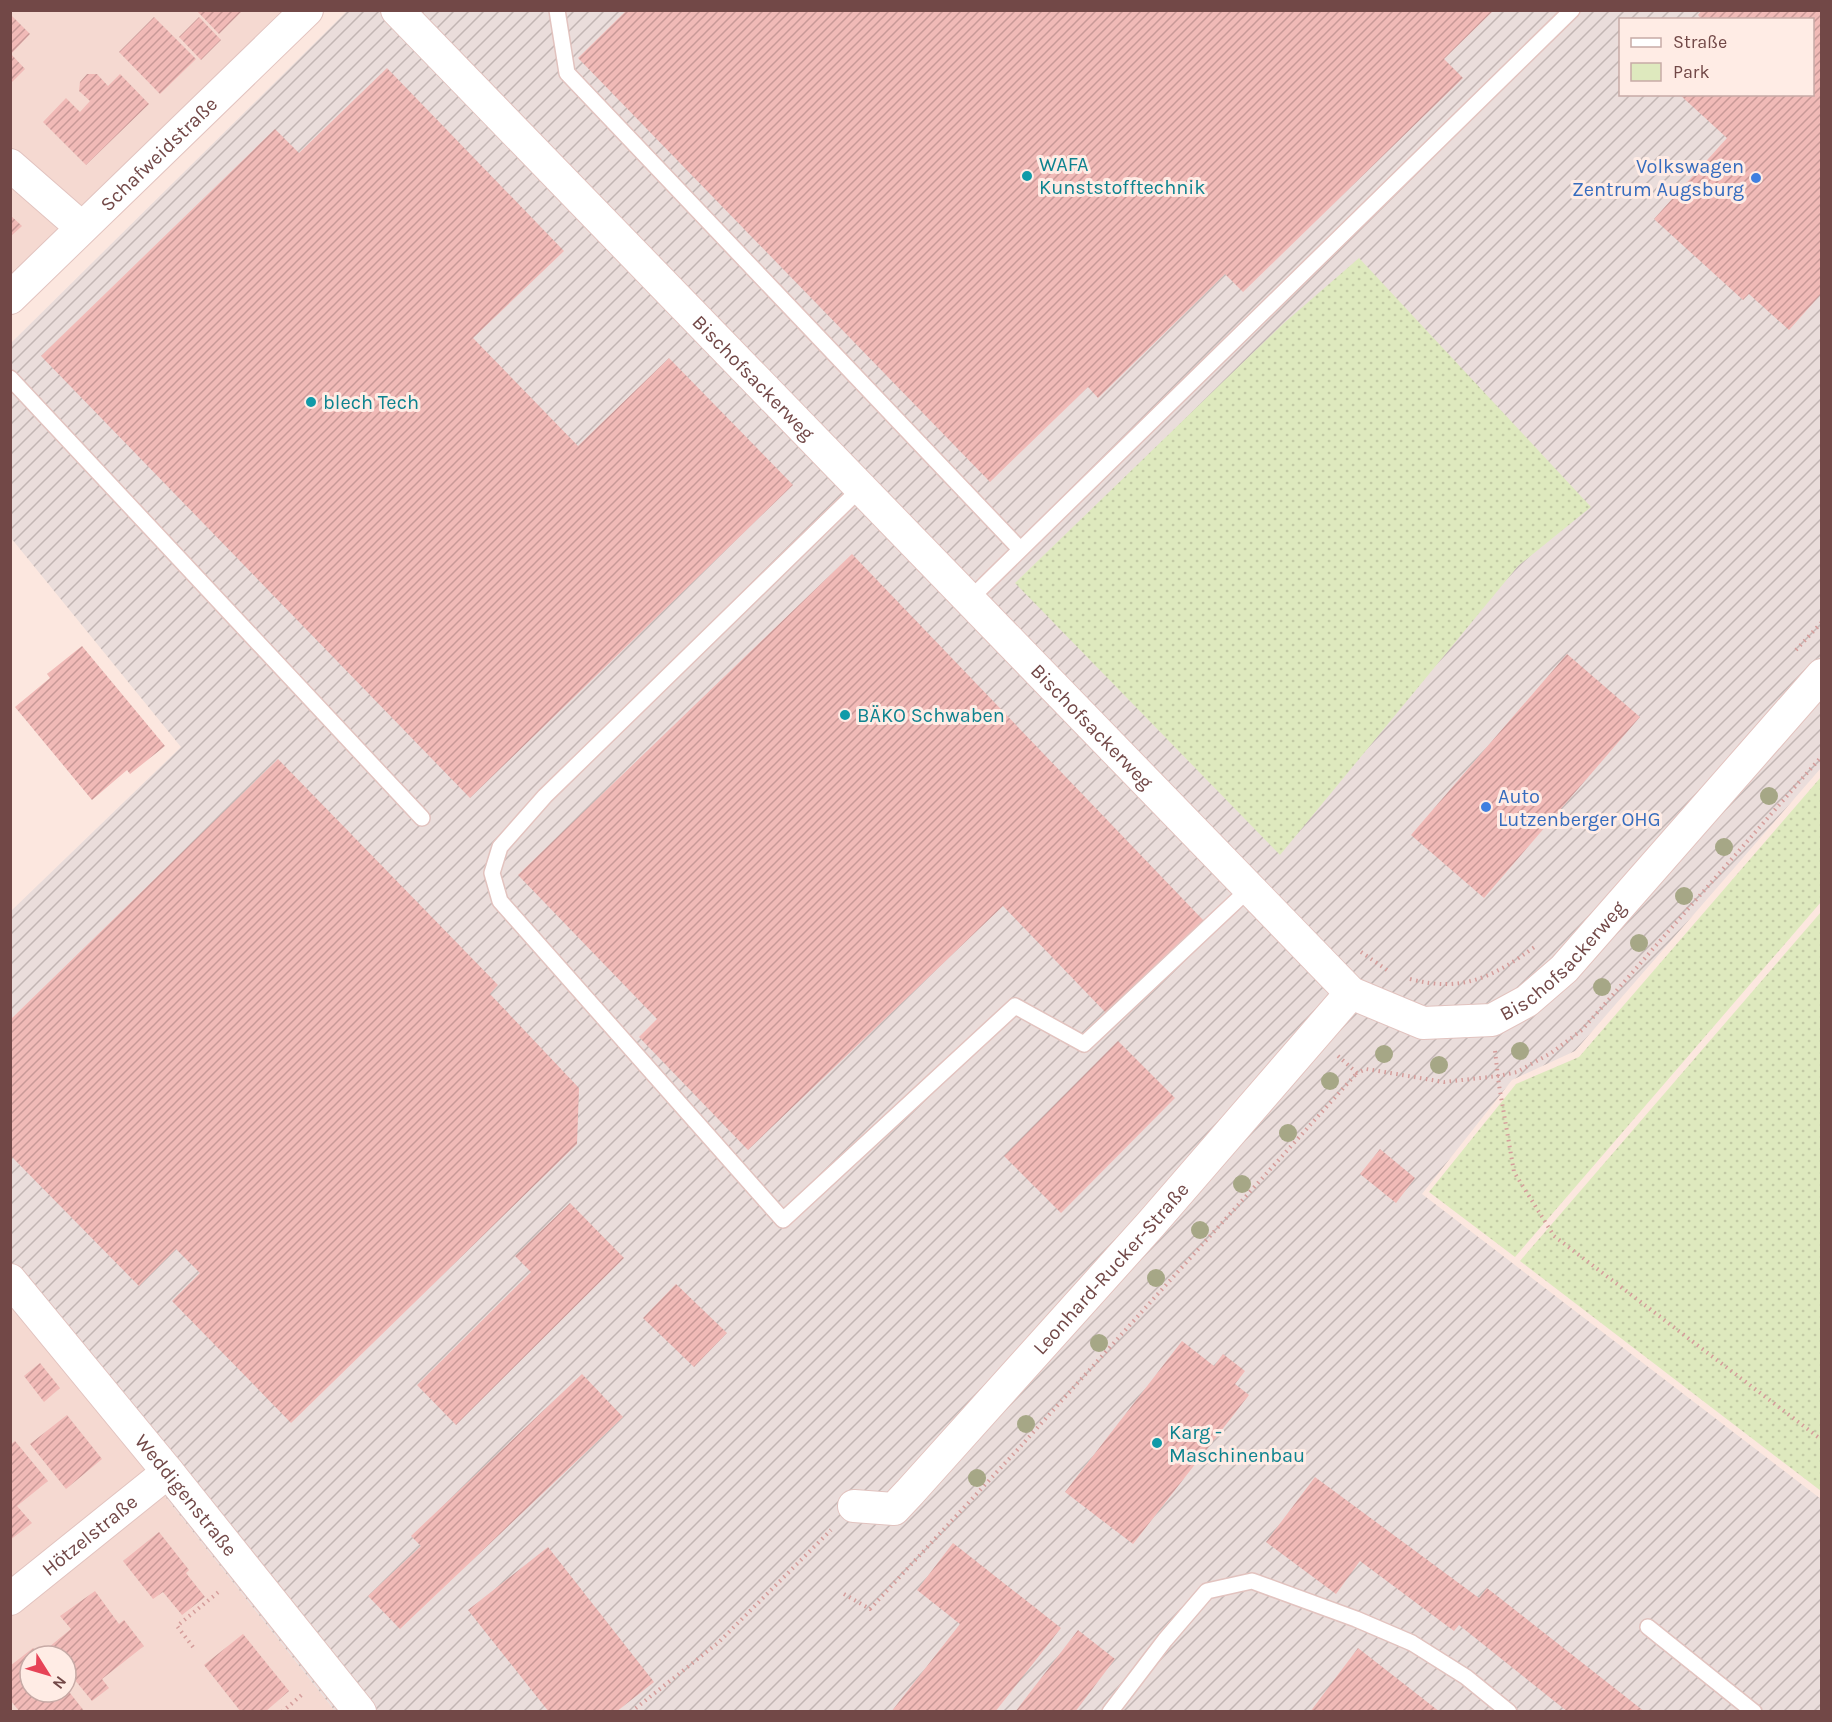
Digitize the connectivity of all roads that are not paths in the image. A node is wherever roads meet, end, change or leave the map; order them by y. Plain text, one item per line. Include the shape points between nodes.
1 (307, 10) edge
2 (397, 10) edge
3 (557, 10) edge
4 (1572, 10) edge
5 (10, 165) edge
6 (81, 227) junction
7 (10, 298) edge
8 (10, 378) edge
9 (861, 488) junction
10 (1020, 549) junction
11 (969, 600) junction
12 (1821, 675) edge
13 (422, 818) dead end
14 (1250, 888) junction
15 (1351, 993) junction
16 (10, 1280) edge
17 (168, 1472) junction
18 (854, 1506) road end
19 (10, 1599) edge
20 (1648, 1627) dead end
21 (360, 1712) edge
22 (1110, 1712) edge
23 (1509, 1712) edge
24 (1754, 1712) edge

1 - 6 street, Schafweidstraße
2 - 9 street, Bischofsackerweg
3 - 10 lane via 567,73
4 - 10 lane
5 - 6 street
6 - 7 street, Schafweidstraße
8 - 13 lane
9 - 11 street, Bischofsackerweg
9 - 14 lane via 545,796 500,847 492,873 500,901 783,1220 1015,1006 1084,1044
10 - 11 lane
11 - 14 street, Bischofsackerweg
12 - 15 street, Bischofsackerweg via 1564,969 1527,1001 1492,1020 1423,1023
14 - 15 street, Bischofsackerweg
15 - 18 street, Leonhard-Rucker-Straße via 1151,1224 894,1509
16 - 17 street, Weddigenstraße
17 - 19 street, Hötzelstraße
17 - 21 street, Weddigenstraße
20 - 24 lane
22 - 23 lane via 1207,1591 1252,1581 1412,1643 1466,1677

